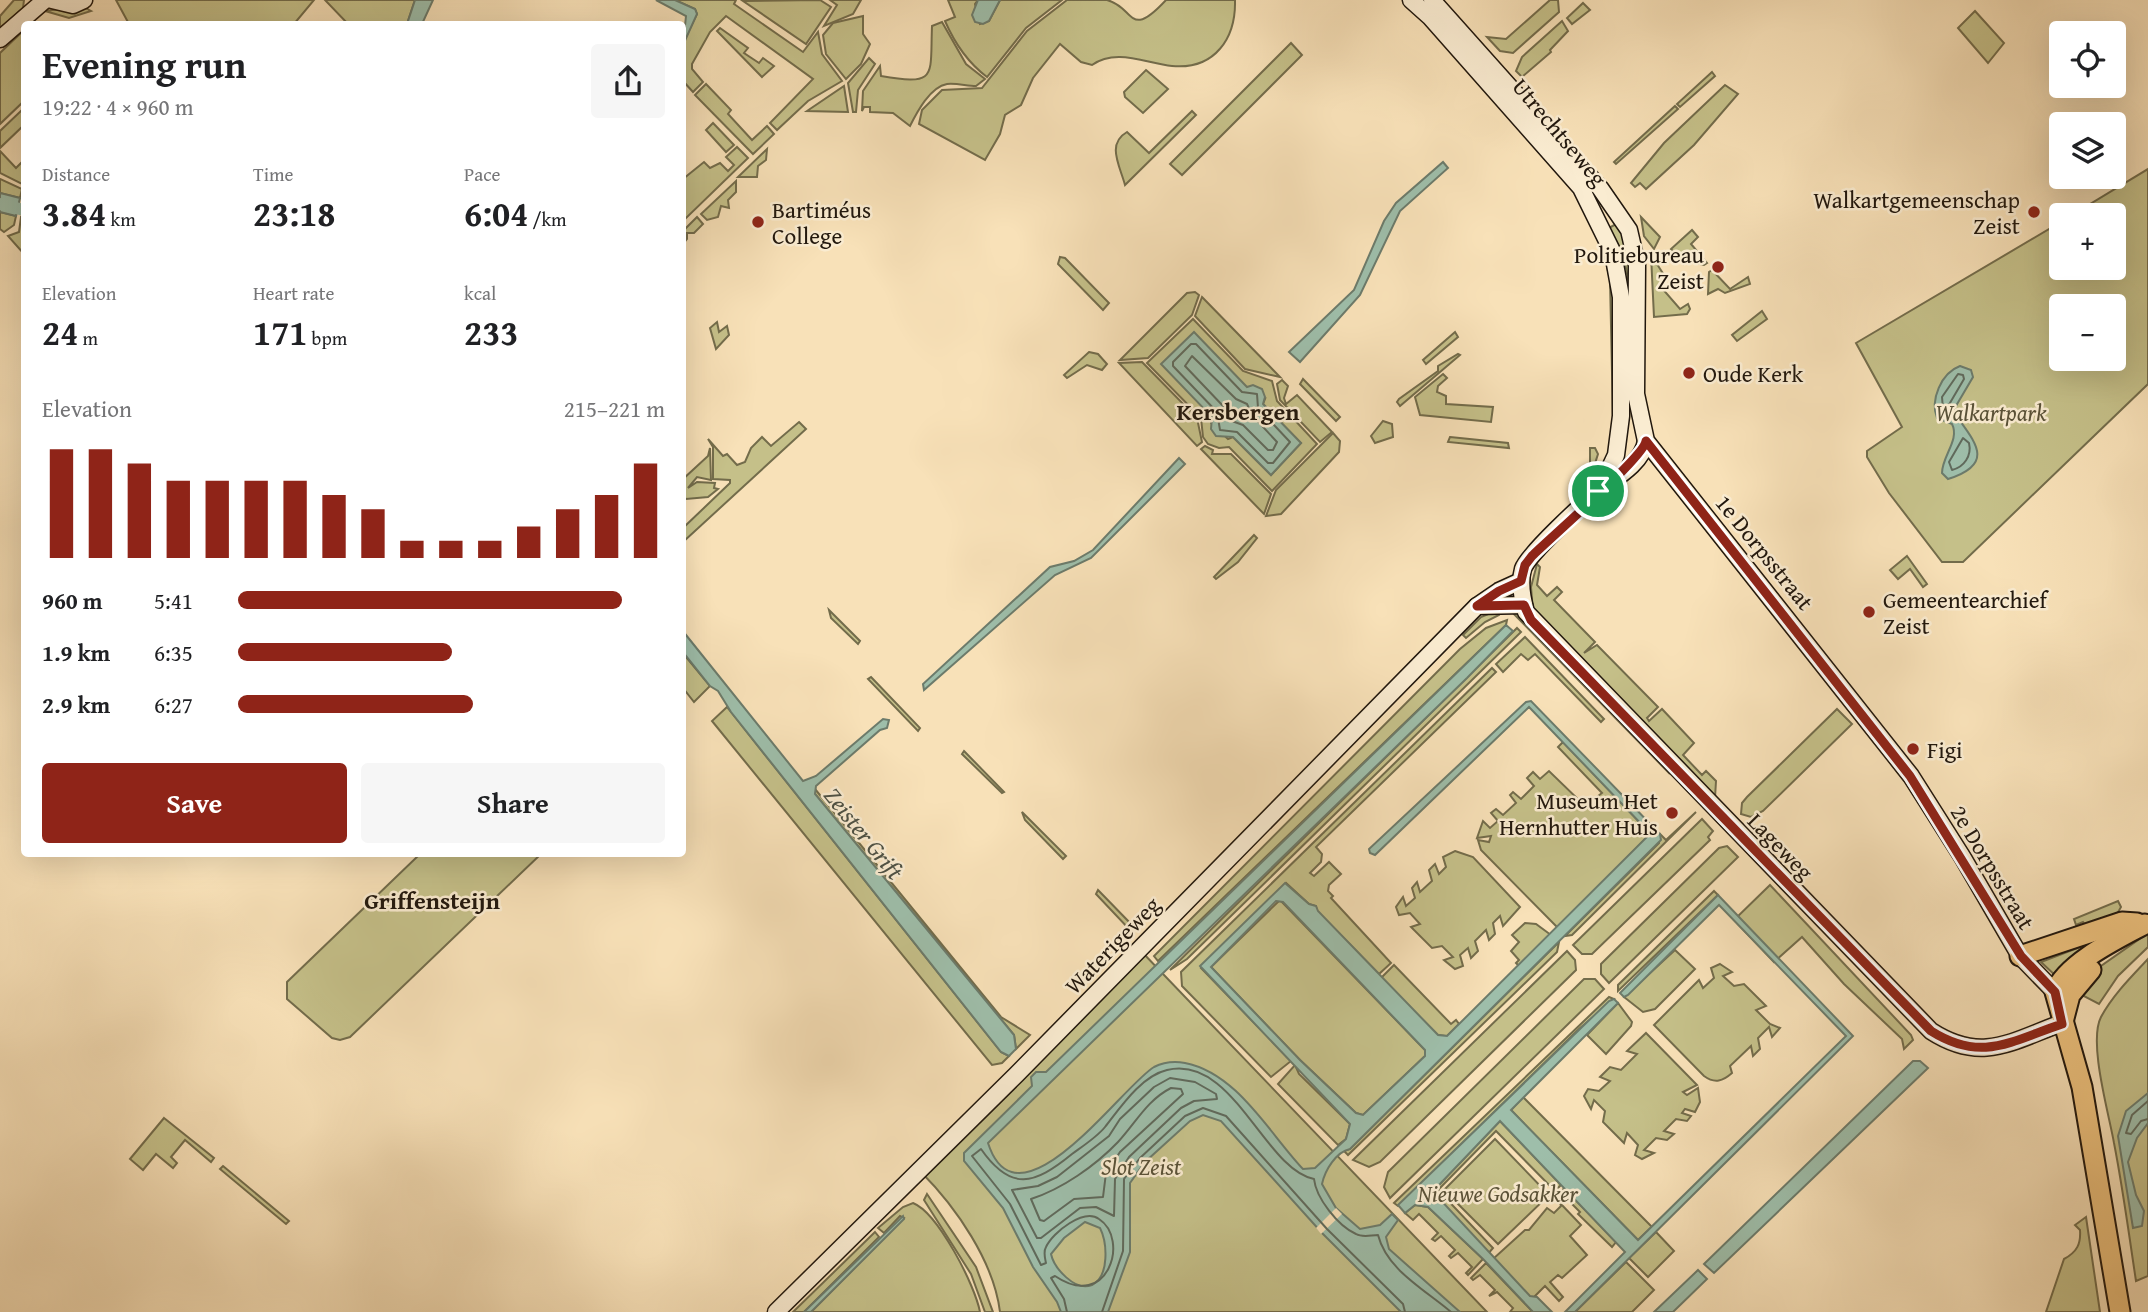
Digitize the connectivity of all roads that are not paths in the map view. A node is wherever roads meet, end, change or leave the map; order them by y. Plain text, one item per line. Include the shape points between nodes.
1 (45, 0) edge
2 (52, 0) edge
3 (84, 0) edge
4 (1411, 0) edge
5 (1432, 0) edge
6 (0, 39) edge
7 (1646, 441) junction
8 (1598, 491) junction
9 (1521, 581) junction
10 (1524, 605) junction
11 (1477, 606) junction
12 (1847, 693) joint
13 (2146, 923) edge
14 (2021, 956) junction
15 (2055, 992) junction
16 (2062, 1024) junction
17 (776, 1312) edge
18 (2120, 1312) edge

1 - 6 main road
2 - 3 main road via 64,5
4 - 8 main road, Utrechtseweg via 1577,182 1602,225 1617,265 1621,298 1621,416 1618,447
5 - 7 main road, Utrechtseweg via 1600,188 1629,230 1637,265 1636,394
7 - 8 main road via 1619,477
7 - 12 main road, 1e Dorpsstraat
8 - 9 main road via 1532,556
9 - 10 main road, Lageweg
9 - 11 main road, Waterigeweg
10 - 11 main road
10 - 16 main road, Lageweg via 1531,620 1931,1031 1958,1045 1984,1049
11 - 17 main road, Waterigeweg
12 - 14 main road, 2e Dorpsstraat via 1938,816
13 - 14 main road via 2122,922
13 - 15 main road via 2099,950
13 - 16 main road via 2082,978 2070,995
14 - 15 main road, 2e Dorpsstraat
15 - 16 main road
16 - 18 main road via 2084,1095

